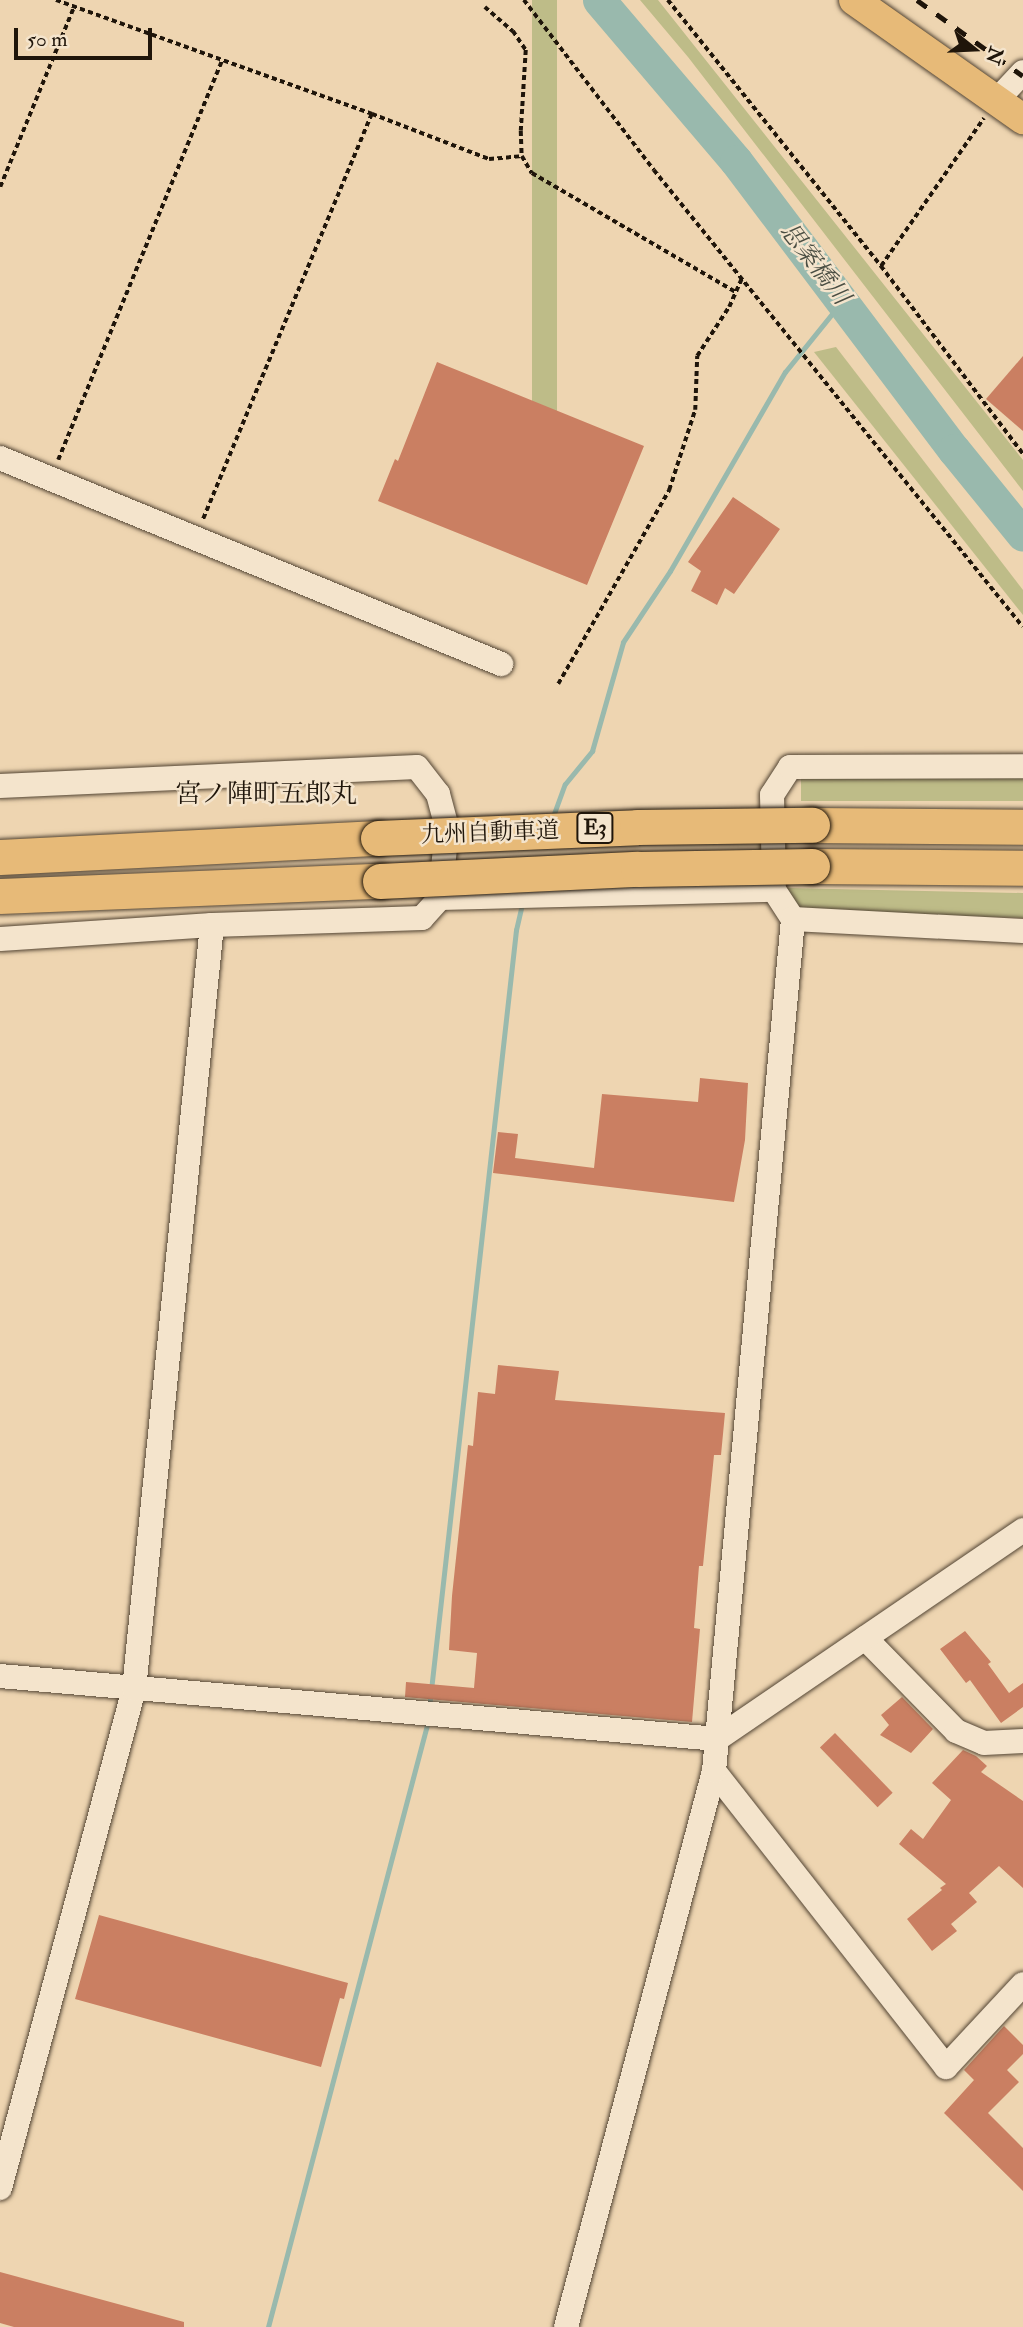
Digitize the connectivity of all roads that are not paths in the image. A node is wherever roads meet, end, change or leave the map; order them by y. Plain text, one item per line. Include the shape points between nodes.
1 (854, 0) edge
2 (1023, 72) edge
3 (997, 100) junction
4 (1023, 119) edge
5 (0, 458) edge
6 (501, 664) dead end
7 (1023, 766) edge
8 (0, 786) edge
9 (1023, 827) edge
10 (0, 857) edge
11 (1023, 868) edge
12 (774, 890) junction
13 (0, 896) edge
14 (440, 898) junction
15 (793, 919) junction
16 (212, 925) junction
17 (1023, 931) edge
18 (0, 939) edge
19 (1023, 1530) edge
20 (865, 1638) junction
21 (0, 1676) edge
22 (134, 1689) junction
23 (717, 1739) junction
24 (1023, 1741) edge
25 (714, 1771) junction
26 (1023, 1984) edge
27 (0, 2188) edge
28 (566, 2327) edge

1 - 3 main road
2 - 3 street
3 - 4 main road
5 - 6 street
7 - 12 street via 790,767 772,795
8 - 14 street via 417,767 438,794 447,828
9 - 10 highway, 九州自動車道 / E3, bridge via 637,827
11 - 13 highway, 九州自動車道 / E3, bridge via 638,869
12 - 14 street
12 - 15 street
14 - 16 street via 422,918
15 - 17 street
15 - 23 street
16 - 18 street
16 - 22 street
19 - 20 street
20 - 23 street
20 - 24 street via 956,1731 984,1744
21 - 22 street
22 - 23 street
22 - 27 street
23 - 25 street
25 - 26 street via 946,2067
25 - 28 street

